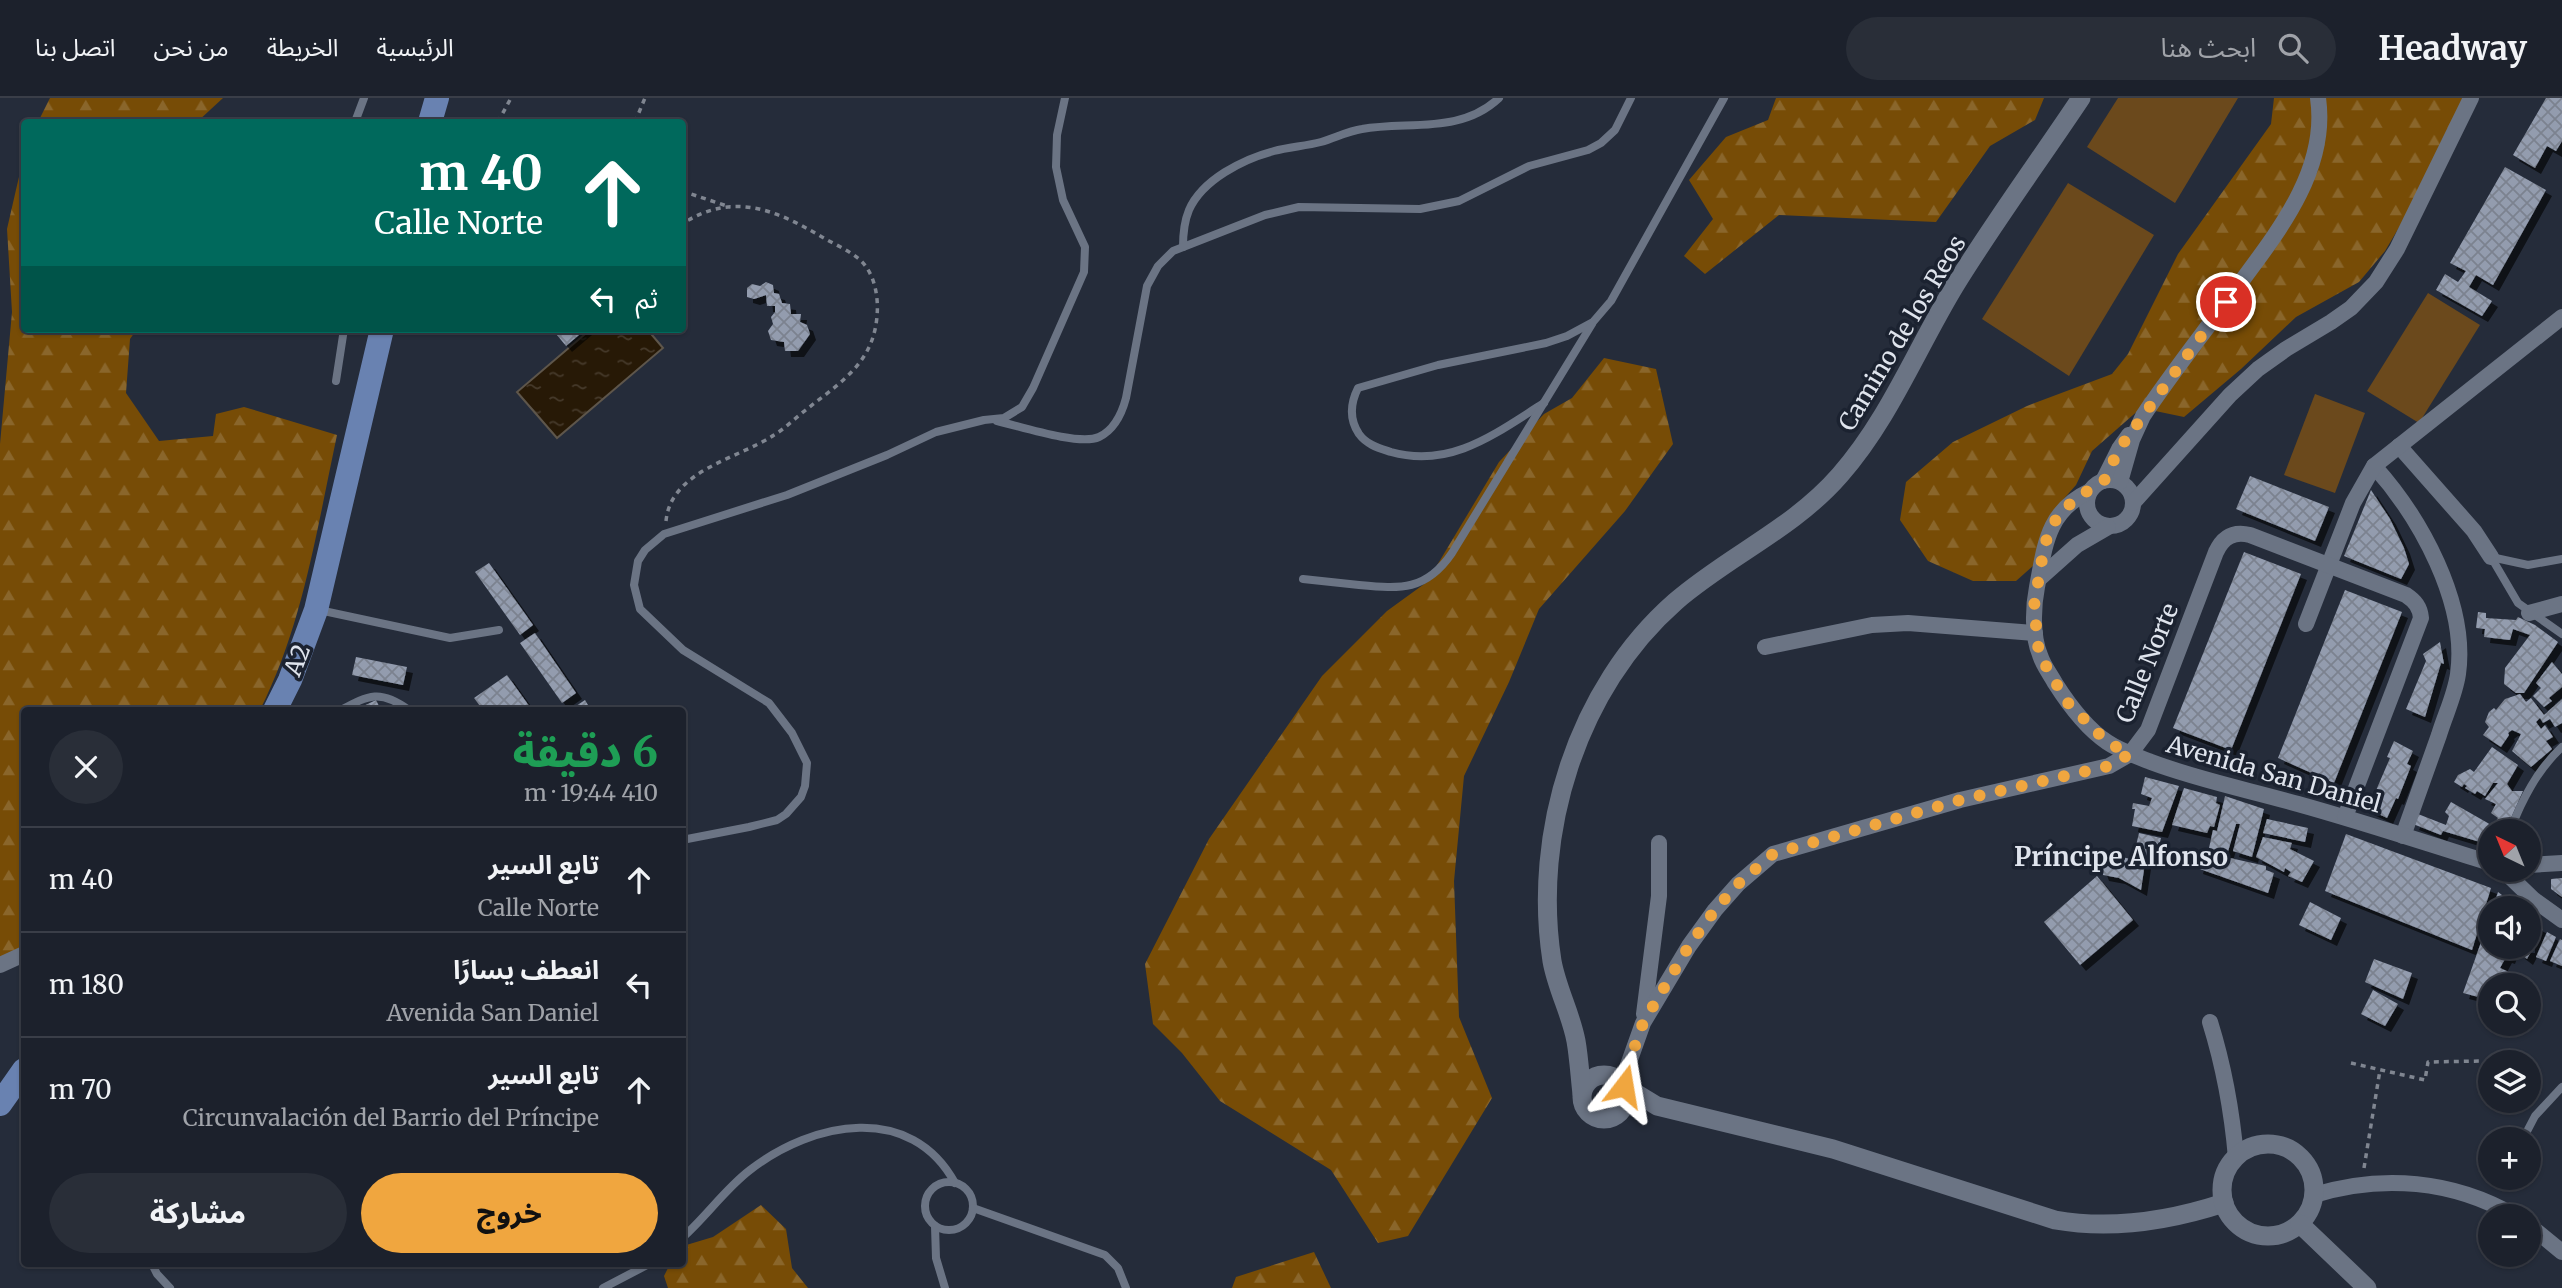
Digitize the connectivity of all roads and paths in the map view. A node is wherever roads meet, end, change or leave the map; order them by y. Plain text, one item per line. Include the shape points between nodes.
1 (364, 98) edge
2 (437, 98) edge
3 (511, 98) edge
4 (645, 98) edge
5 (1065, 98) edge
6 (1499, 98) edge
7 (1631, 98) edge
8 (1724, 98) edge
9 (2081, 98) edge
10 (2318, 98) edge
11 (2471, 98) edge
12 (356, 119) edge
13 (431, 119) edge
14 (500, 119) edge
15 (636, 119) edge
16 (686, 192) edge
17 (732, 208) junction
18 (686, 222) edge
19 (1183, 247) junction
20 (2562, 317) edge
21 (1594, 321) junction
22 (343, 333) edge
23 (381, 333) edge
24 (335, 381) dead end
25 (1544, 403) junction
26 (994, 420) junction
27 (2399, 446) junction
28 (2374, 466) junction
29 (2105, 485) junction
30 (2133, 503) junction
31 (2108, 527) junction
32 (664, 534) junction
33 (2491, 557) junction
34 (2562, 559) edge
35 (2328, 567) junction
36 (2040, 578) junction
37 (1303, 579) dead end
38 (2562, 604) edge
39 (316, 610) junction
40 (2529, 613) junction
41 (2306, 624) dead end
42 (499, 630) dead end
43 (2035, 633) junction
44 (2562, 634) edge
45 (1765, 647) dead end
46 (276, 707) edge
47 (347, 707) edge
48 (405, 707) edge
49 (2562, 747) edge
50 (2130, 754) junction
51 (2345, 817) junction
52 (2515, 819) edge
53 (2403, 836) junction
54 (686, 839) edge
55 (1659, 843) dead end
56 (2478, 859) edge
57 (2562, 863) edge
58 (2541, 864) edge
59 (2515, 882) edge
60 (2562, 919) edge
61 (21, 956) edge
62 (3, 965) edge
63 (2210, 1022) dead end
64 (1643, 1023) junction
65 (1576, 1039) junction
66 (2478, 1061) edge
67 (2351, 1063) dead end
68 (2380, 1070) junction
69 (21, 1074) edge
70 (1618, 1081) junction
71 (2562, 1087) edge
72 (1581, 1094) junction
73 (0, 1104) edge
74 (1670, 1110) junction
75 (1621, 1112) junction
76 (2529, 1127) edge
77 (2236, 1157) junction
78 (955, 1183) junction
79 (2361, 1183) junction
80 (2314, 1195) junction
81 (2224, 1203) junction
82 (2491, 1204) edge
83 (973, 1208) junction
84 (2300, 1224) junction
85 (935, 1226) junction
86 (686, 1234) edge
87 (2541, 1235) edge
88 (2562, 1252) edge
89 (154, 1267) edge
90 (643, 1267) edge
91 (170, 1288) edge
92 (603, 1288) edge
93 (946, 1288) edge
94 (1126, 1288) edge
95 (2367, 1288) edge

1 - 12 lane
2 - 13 main road
3 - 14 path
4 - 15 path
5 - 26 lane via 1056,167 1063,200 1085,247 1084,272 1028,398 1013,414
6 - 19 lane via 1464,119 1361,129 1244,162 1207,186 1193,202
7 - 19 lane via 1615,130 1601,143 1529,166 1460,201 1420,209 1299,207 1265,215
8 - 21 lane via 1611,301
9 - 65 street, Camino de los Reos via 1961,277 1858,454 1792,521 1713,572 1666,611 1623,659 1590,714 1559,805 1550,878 1553,962
10 - 29 street via 2320,128 2300,194 2257,261 2119,449
11 - 30 street via 2397,249 2376,282 2331,323 2258,369
16 - 17 path
17 - 18 path
17 - 32 path via 778,213 858,259 875,290 876,326 867,352 849,375 774,435 684,484 666,514
19 - 26 lane via 1165,258 1147,286 1123,410 1107,431 1097,438 1062,437
20 - 27 street
21 - 25 lane
21 - 25 lane via 1546,343 1438,365 1358,388 1351,409 1357,430 1369,444 1424,457 1473,446
22 - 24 lane
23 - 39 main road, A2
25 - 37 lane via 1436,573 1394,589
26 - 32 lane via 936,432 787,495
27 - 28 street
27 - 33 street via 2474,531
28 - 35 street via 2353,503
28 - 53 street via 2407,506 2432,551 2454,614 2459,646 2454,690
29 - 30 street via 2129,491
29 - 31 street via 2087,498 2087,511 2095,522
29 - 36 street, Avenida San Daniel via 2076,498 2057,517 2045,543
30 - 31 street via 2123,523
31 - 36 street via 2077,545
32 - 54 lane via 638,561 634,585 640,609 683,650 769,703 807,763 801,797 777,820
33 - 34 lane via 2528,565
33 - 40 lane via 2509,590
35 - 41 street
35 - 50 street, Calle Norte via 2240,533 2220,542 2148,730
35 - 51 street, Calle Norte via 2412,599 2421,618
36 - 43 street, Avenida San Daniel
38 - 40 street
39 - 42 lane via 450,639
39 - 46 main road, A2
40 - 44 lane
43 - 45 street via 1908,623 1872,625
43 - 50 street, Avenida San Daniel via 2039,654 2067,702 2107,742
47 - 48 lane via 377,697
49 - 52 lane via 2538,776
50 - 51 street, Avenida San Daniel via 2187,776
50 - 64 street, Calle Norte via 2109,766 1960,800 1773,854 1715,910
51 - 53 street, Avenida San Daniel
53 - 56 street, Avenida San Daniel
55 - 64 street via 1659,896
57 - 58 street
59 - 60 street
61 - 62 street
63 - 77 street via 2223,1065
64 - 70 street
65 - 70 street, Camino de los Reos
65 - 72 street, Camino de los Reos
66 - 68 path via 2428,1062 2425,1080
67 - 68 path
68 - 79 path
69 - 73 main road
70 - 72 street via 1600,1074
70 - 74 street, Camino de los Reos via 1646,1101
70 - 75 street via 1627,1095
71 - 76 lane
72 - 75 street via 1586,1110 1598,1119
74 - 75 street
74 - 81 street via 1833,1149 2063,1221 2102,1225 2157,1220
77 - 80 street via 2265,1144 2281,1146 2307,1164 2314,1179
77 - 81 street via 2222,1187
78 - 83 lane via 969,1192
78 - 85 lane via 939,1185 927,1196 926,1213
78 - 86 lane via 927,1147 904,1134 882,1128 834,1131 768,1157
79 - 80 street
79 - 82 street via 2432,1186
80 - 84 street
81 - 84 street via 2230,1217 2256,1235 2287,1233
83 - 85 lane via 959,1228
83 - 94 lane via 1105,1255 1118,1268
84 - 95 street
85 - 93 lane via 936,1258
87 - 88 street
89 - 91 lane
90 - 92 lane

